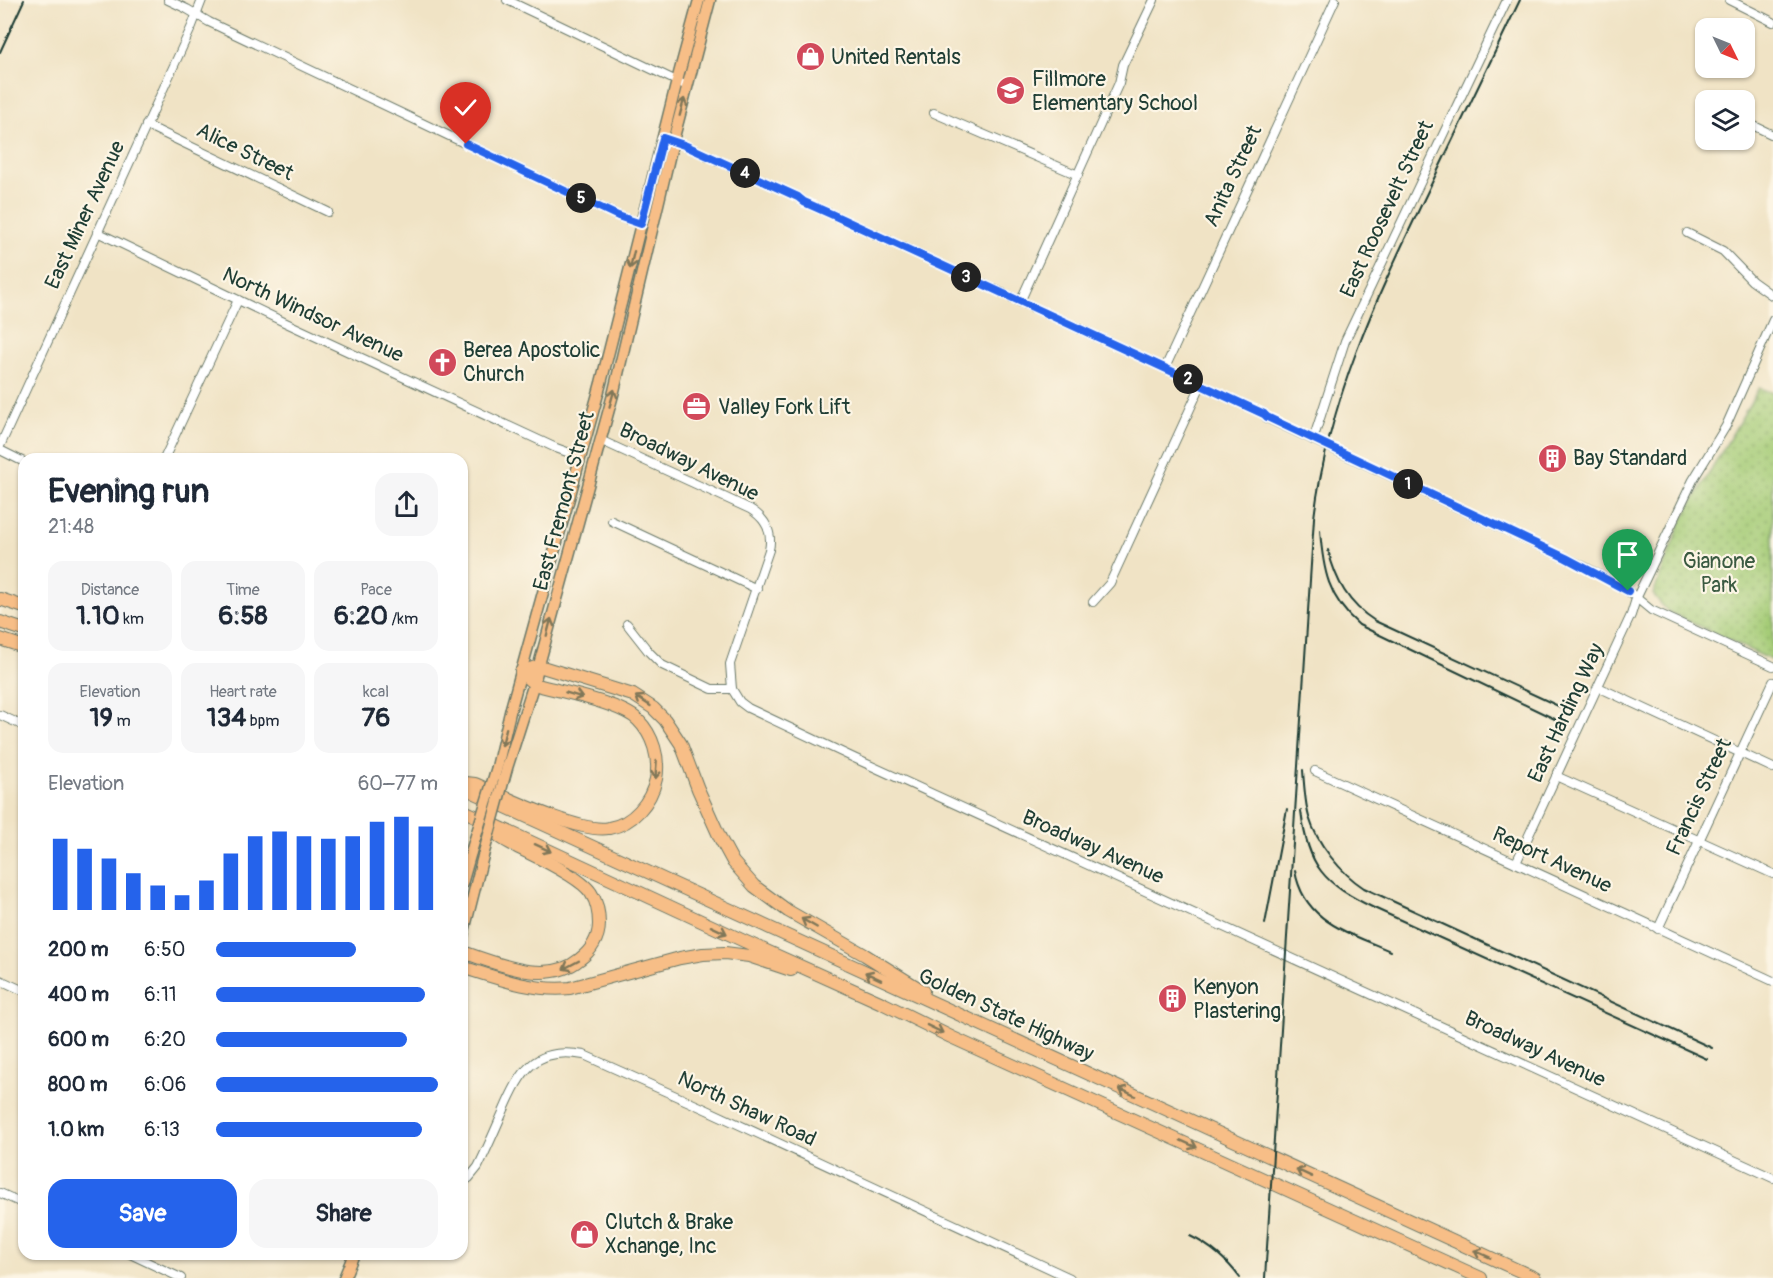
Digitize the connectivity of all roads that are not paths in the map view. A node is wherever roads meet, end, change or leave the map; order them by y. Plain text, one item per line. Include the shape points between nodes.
1 (168, 0) edge
2 (202, 0) edge
3 (507, 0) edge
4 (699, 0) edge
5 (710, 0) edge
6 (1154, 0) edge
7 (1335, 0) edge
8 (1507, 0) edge
9 (1729, 0) edge
10 (197, 14) junction
11 (1773, 22) edge
12 (677, 81) junction
13 (687, 86) junction
14 (934, 113) dead end
15 (146, 126) junction
16 (1755, 127) edge
17 (1773, 135) edge
18 (668, 140) junction
19 (1078, 175) junction
20 (328, 212) dead end
21 (641, 224) junction
22 (97, 232) junction
23 (1687, 233) dead end
24 (1773, 296) edge
25 (238, 300) junction
26 (1020, 302) junction
27 (1773, 320) edge
28 (1165, 368) junction
29 (1201, 385) junction
30 (600, 440) junction
31 (1313, 440) junction
32 (0, 448) edge
33 (167, 453) edge
34 (581, 457) junction
35 (18, 458) edge
36 (595, 461) junction
37 (612, 521) dead end
38 (757, 589) junction
39 (1636, 598) junction
40 (0, 599) edge
41 (1093, 602) dead end
42 (18, 605) edge
43 (0, 622) edge
44 (627, 624) dead end
45 (18, 628) edge
46 (0, 639) edge
47 (18, 645) edge
48 (539, 666) junction
49 (1773, 666) edge
50 (521, 672) junction
51 (1773, 682) edge
52 (534, 683) junction
53 (1598, 687) junction
54 (732, 690) junction
55 (0, 715) edge
56 (18, 723) edge
57 (1739, 753) junction
58 (502, 767) junction
59 (1773, 768) edge
60 (1315, 771) dead end
61 (1556, 776) junction
62 (468, 783) edge
63 (468, 790) edge
64 (468, 813) edge
65 (490, 823) junction
66 (1699, 841) junction
67 (468, 863) edge
68 (1516, 863) junction
69 (1773, 874) edge
70 (468, 915) edge
71 (1658, 928) junction
72 (468, 954) edge
73 (468, 969) edge
74 (0, 980) edge
75 (1773, 981) edge
76 (18, 988) edge
77 (882, 1003) junction
78 (967, 1019) junction
79 (1773, 1178) edge
80 (468, 1179) edge
81 (0, 1193) edge
82 (18, 1201) edge
83 (143, 1260) edge
84 (352, 1260) edge
85 (181, 1278) edge
86 (344, 1278) edge
87 (1070, 1278) edge
88 (1481, 1278) edge
89 (1535, 1278) edge

1 - 10 street
2 - 10 street, East Miner Avenue
3 - 12 street
4 - 12 main road, East Fremont Street
5 - 13 main road, East Fremont Street
6 - 19 street
7 - 28 street, Anita Street
8 - 31 street, East Roosevelt Street via 1345,341
9 - 11 street
10 - 15 street, East Miner Avenue
10 - 21 street
12 - 13 street
12 - 18 main road, East Fremont Street
18 -> 13 main road, East Fremont Street
14 - 19 street
15 - 20 street, Alice Street
15 - 22 street, East Miner Avenue
16 - 17 street
18 - 21 main road, East Fremont Street
18 - 26 street
30 -> 18 main road, East Fremont Street via 627,342
19 - 26 street
21 -> 34 main road, East Fremont Street
22 - 25 street, North Windsor Avenue
22 - 32 street, East Miner Avenue
23 - 24 street via 1723,251
25 - 33 street
25 - 34 street, North Windsor Avenue
26 - 28 street
27 - 39 street, East Harding Way via 1726,426 1693,480
28 - 29 street
29 - 31 street
29 - 41 street via 1113,578
30 - 36 main road, East Fremont Street
30 - 38 street, Broadway Avenue via 760,516 770,532 771,543
31 - 39 street via 1587,568
32 - 35 street
34 - 36 main road
34 - 50 main road, East Fremont Street
48 -> 36 main road, East Fremont Street
37 - 38 street
38 - 54 street, Broadway Avenue via 732,656
39 - 49 street via 1651,610
39 - 53 street, East Harding Way
40 - 42 highway
43 - 45 highway
44 - 54 street via 662,665 712,689
46 - 47 highway
48 - 50 highway
48 - 52 main road, East Fremont Street
78 -> 48 highway via 788,911 754,886 733,862 721,840 681,744 653,708 633,695
50 - 52 highway
50 -> 58 main road, East Fremont Street
51 - 57 street, Francis Street
52 - 58 main road, East Fremont Street
52 -> 62 highway via 622,710 636,718 654,745 658,768 653,792 639,812 607,829 548,815
53 - 57 street
53 - 61 street, East Harding Way
54 - 79 street, Broadway Avenue via 748,708 780,724
55 - 56 street
57 - 59 street
57 - 66 street, Francis Street
58 - 67 main road, East Fremont Street, bridge
58 - 70 main road, East Fremont Street, bridge
60 - 68 street, Report Avenue
61 - 66 street
61 - 68 street, East Harding Way
78 -> 63 highway, Golden State Highway
64 - 65 highway, Golden State Highway
65 -> 72 highway via 499,836 591,892 599,932 581,959 554,972 518,969
65 -> 77 highway, Golden State Highway
66 - 69 street
66 - 71 street, Francis Street
68 - 71 street, Report Avenue
71 - 75 street, Report Avenue
73 - 77 highway via 554,990 693,955 731,954 749,956
74 - 76 street
77 -> 88 highway, Golden State Highway
89 -> 78 highway, Golden State Highway
80 - 87 street, North Shaw Road via 478,1167 520,1076 540,1059 572,1053 705,1109
81 - 82 street
83 - 85 street
84 - 86 main road

